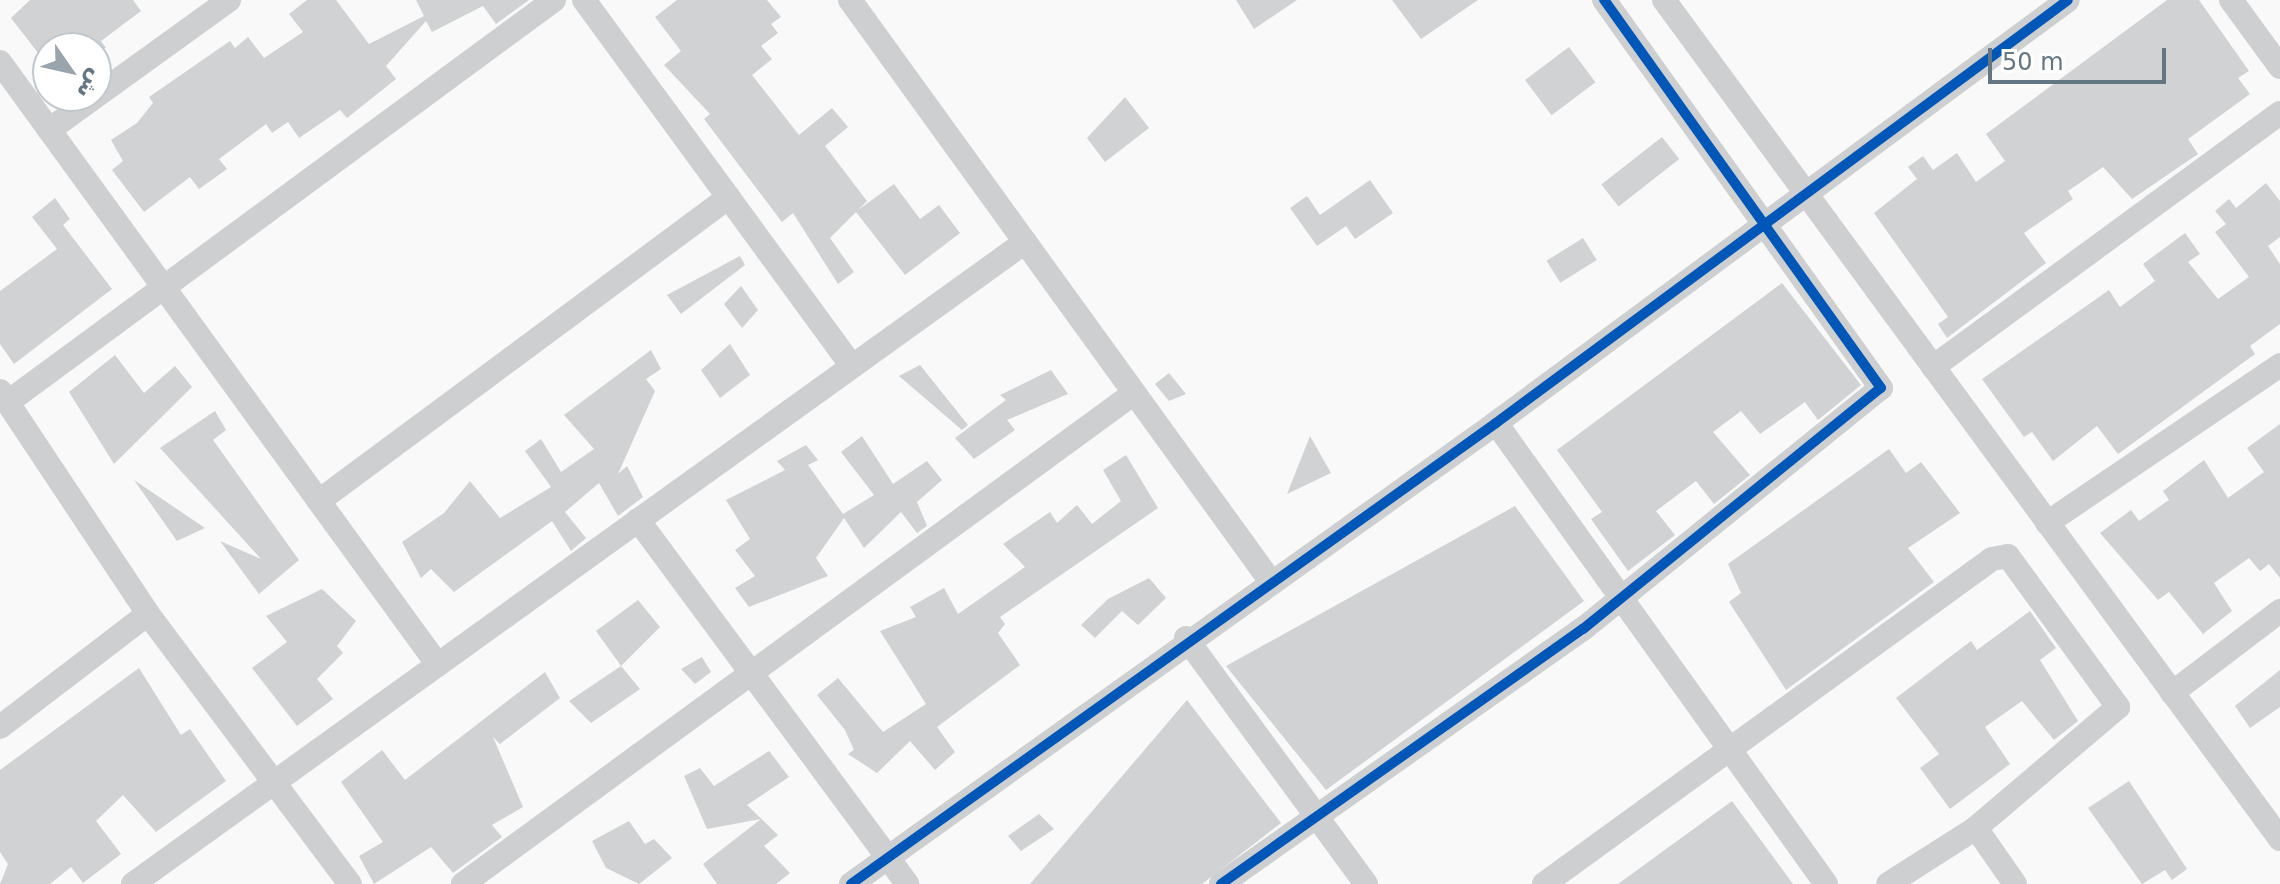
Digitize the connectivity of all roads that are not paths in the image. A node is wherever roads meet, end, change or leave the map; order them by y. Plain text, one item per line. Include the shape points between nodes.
1 (229, 0) edge
2 (554, 0) edge
3 (584, 0) edge
4 (850, 0) edge
5 (1604, 0) edge
6 (1664, 0) edge
7 (2068, 0) edge
8 (2231, 0) edge
9 (0, 62) edge
10 (2280, 67) edge
11 (2280, 113) edge
12 (49, 130) junction
13 (1806, 194) junction
14 (729, 197) junction
15 (1764, 225) junction
16 (1025, 242) junction
17 (161, 284) junction
18 (2280, 365) edge
19 (852, 366) junction
20 (1933, 367) junction
21 (1134, 393) junction
22 (4, 397) edge
23 (1496, 423) junction
24 (319, 501) junction
25 (638, 520) junction
26 (2047, 523) junction
27 (1269, 579) junction
28 (1618, 594) junction
29 (2280, 611) edge
30 (148, 614) junction
31 (1186, 638) junction
32 (438, 665) junction
33 (751, 673) junction
34 (2172, 693) junction
35 (0, 727) edge
36 (1729, 749) junction
37 (275, 783) junction
38 (1315, 816) junction
39 (1976, 828) junction
40 (2280, 839) edge
41 (887, 857) junction
42 (133, 884) edge
43 (350, 884) edge
44 (463, 884) edge
45 (851, 884) edge
46 (907, 884) edge
47 (1221, 884) edge
48 (1366, 884) edge
49 (1544, 884) edge
50 (1826, 884) edge
51 (1888, 884) edge
52 (2015, 884) edge

1 - 12 street
2 - 17 street
3 - 14 street
4 - 16 street
5 - 15 street
6 - 13 street
7 - 13 street
8 - 10 street
9 - 12 street
11 - 20 street
12 - 17 street
13 - 15 street
13 - 20 street
14 - 19 street
14 - 24 street
15 - 23 street
15 - 28 street via 1881,388
16 - 19 street
16 - 21 street
17 - 22 street
17 - 24 street
18 - 26 street
19 - 25 street
20 - 26 street
21 - 27 street
21 - 33 street
22 - 30 street
23 - 27 street
23 - 28 street
24 - 32 street
25 - 32 street
25 - 33 street
26 - 34 street
27 - 31 street
28 - 36 street
28 - 38 street via 1583,629
29 - 34 street
30 - 35 street
30 - 37 street
31 - 38 street
31 - 41 street
32 - 37 street
33 - 41 street
33 - 44 street
34 - 40 street
36 - 39 street via 1992,559 2008,556 2118,707
36 - 49 street
36 - 50 street
37 - 42 street
37 - 43 street
38 - 47 street
38 - 48 street
39 - 51 street
39 - 52 street
41 - 45 street
41 - 46 street

